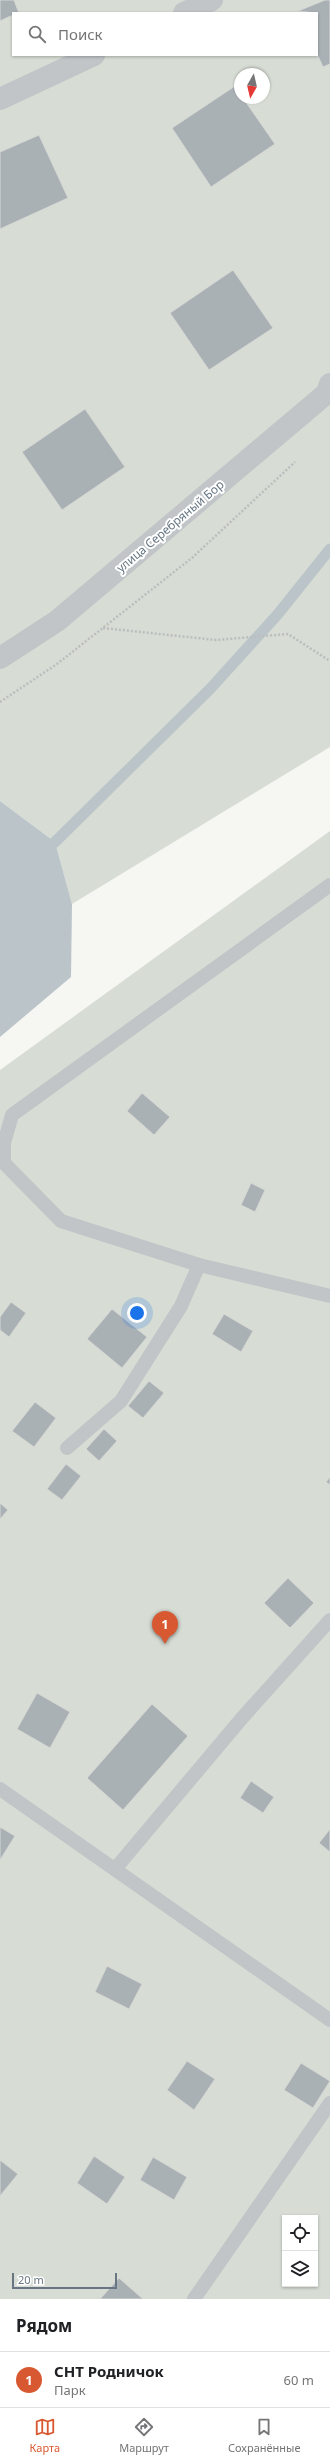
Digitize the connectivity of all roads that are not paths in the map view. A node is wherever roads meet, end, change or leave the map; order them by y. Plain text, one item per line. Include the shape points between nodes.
1 (212, 0) edge
2 (186, 12) edge
3 (92, 56) edge
4 (0, 99) edge
5 (330, 384) edge
6 (0, 658) edge
7 (330, 885) edge
8 (199, 1265) junction
9 (330, 1296) edge
10 (67, 1448) dead end
11 (330, 1620) edge
12 (0, 1789) edge
13 (115, 1869) junction
14 (330, 2020) edge
15 (330, 2103) edge
16 (194, 2299) edge

1 - 2 street
3 - 4 street
5 - 6 street, улица Серебряный Бор via 326,393 57,621
7 - 8 lane via 12,1115 4,1143 4,1163 61,1221
8 - 9 lane
8 - 10 lane via 181,1306 121,1401
11 - 13 lane via 242,1718
12 - 13 lane
13 - 14 lane
15 - 16 lane

